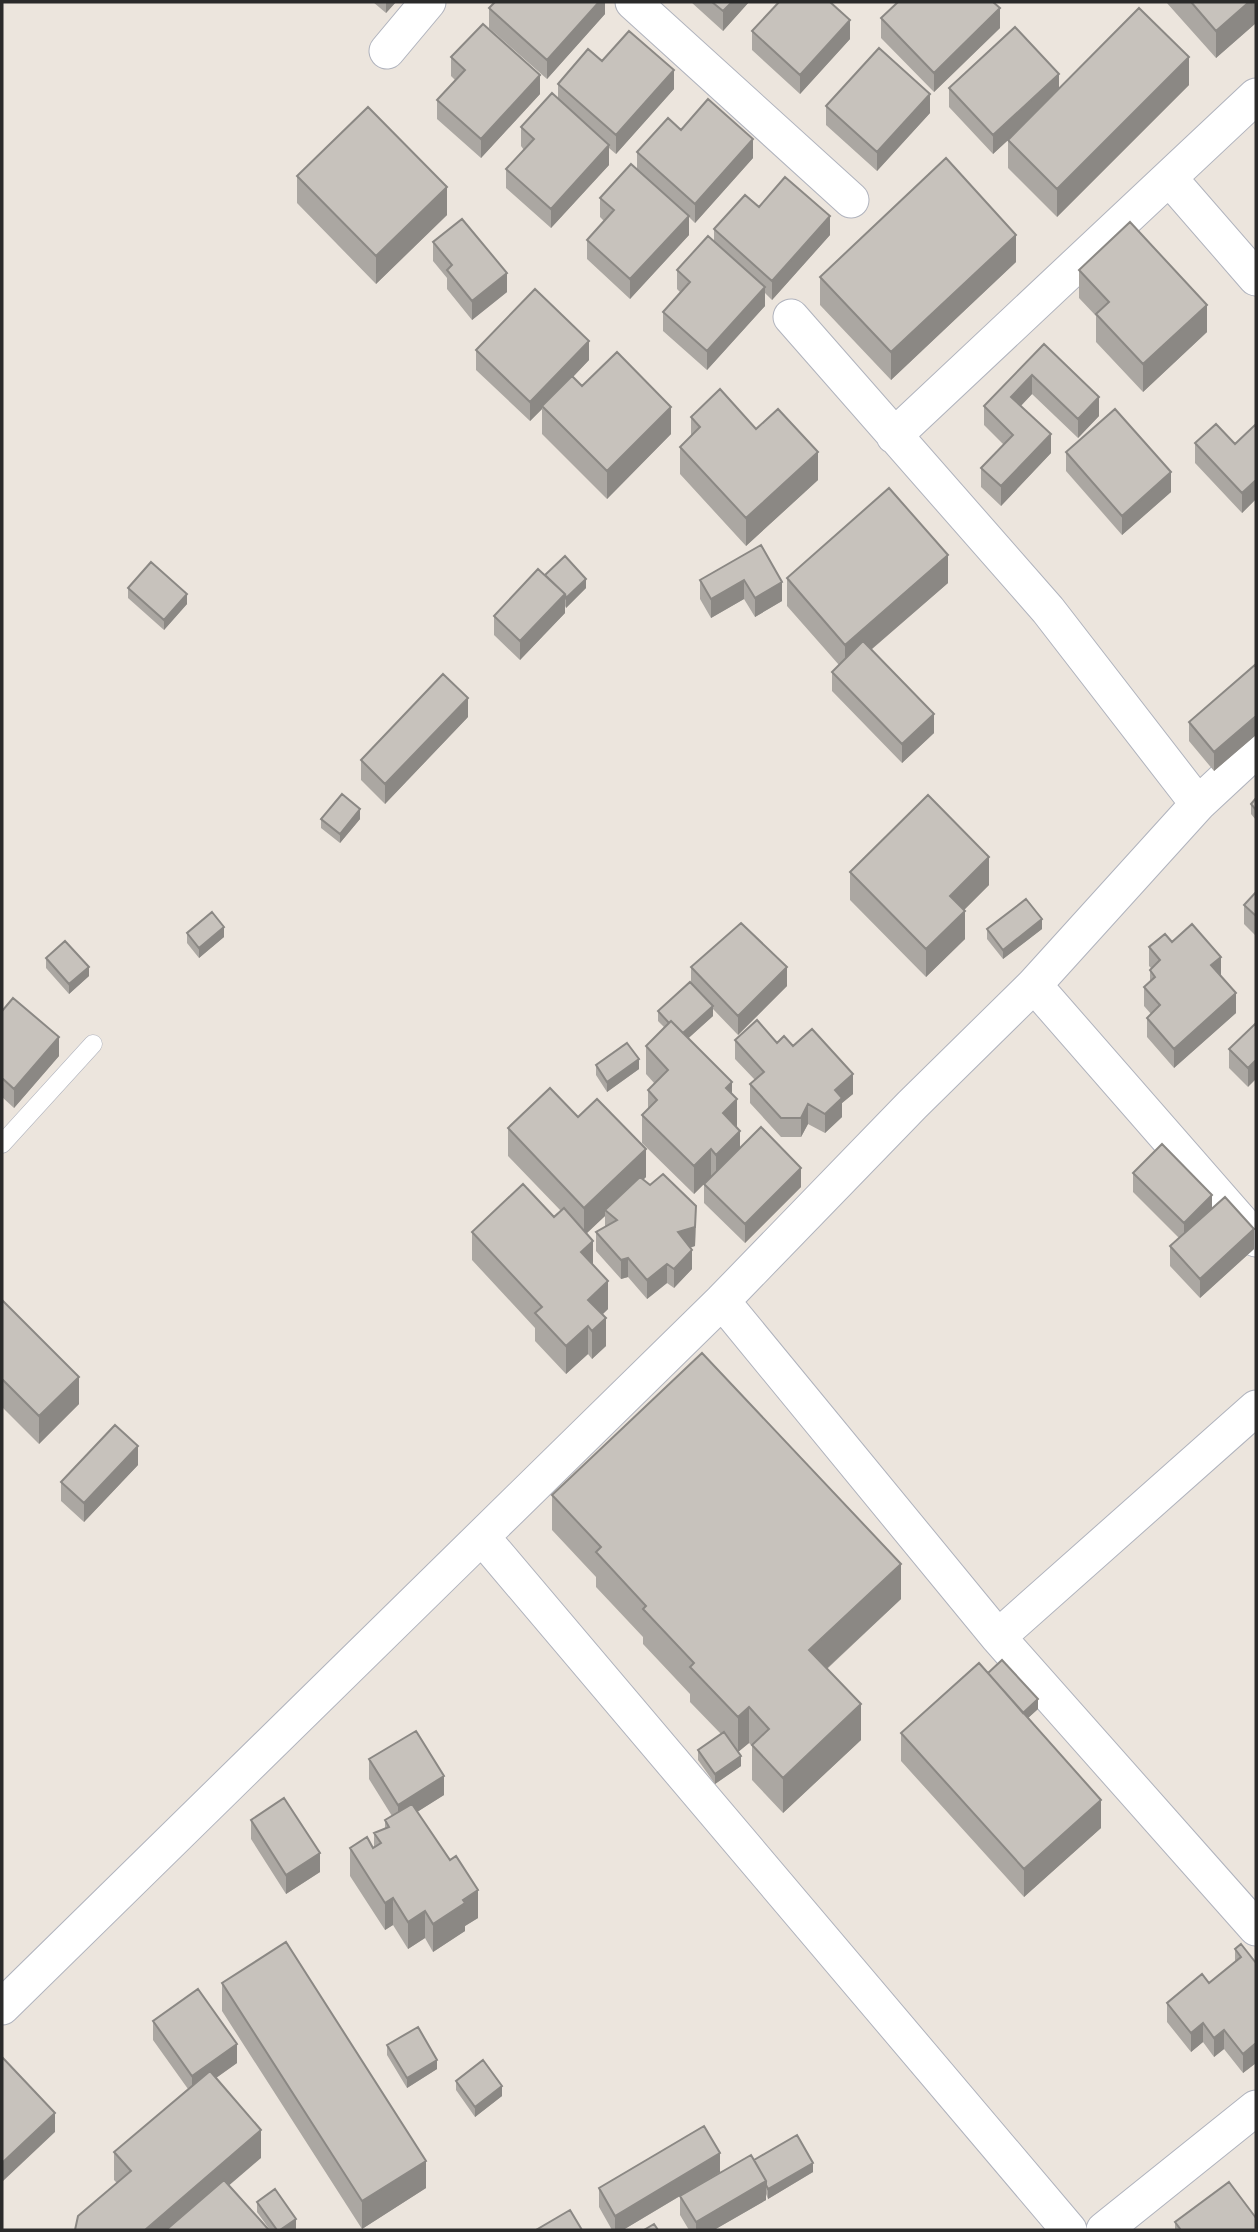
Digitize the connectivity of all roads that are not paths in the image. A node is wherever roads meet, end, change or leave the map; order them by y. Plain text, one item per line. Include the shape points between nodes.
1 (428, 2) edge
2 (633, 2) edge
3 (387, 51) dead end
4 (1256, 96) edge
5 (1170, 179) junction
6 (851, 200) dead end
7 (1256, 278) edge
8 (791, 317) dead end
9 (894, 436) junction
10 (1256, 750) edge
11 (1198, 804) junction
12 (1034, 985) junction
13 (93, 1044) dead end
14 (2, 1144) edge
15 (1256, 1239) edge
16 (722, 1301) junction
17 (1256, 1408) edge
18 (482, 1537) junction
19 (998, 1637) junction
20 (1256, 1928) edge
21 (2, 2007) edge
22 (1256, 2108) edge
23 (1069, 2230) edge
24 (1104, 2230) edge

1 - 3 street
2 - 6 street
4 - 5 street
5 - 7 street
5 - 9 street
8 - 9 street
9 - 11 street via 1048,610
10 - 11 street
11 - 12 street
12 - 15 street
12 - 16 street
13 - 14 lane
16 - 18 street
16 - 19 street
17 - 19 street
18 - 21 street
18 - 23 street
19 - 20 street
22 - 24 street

